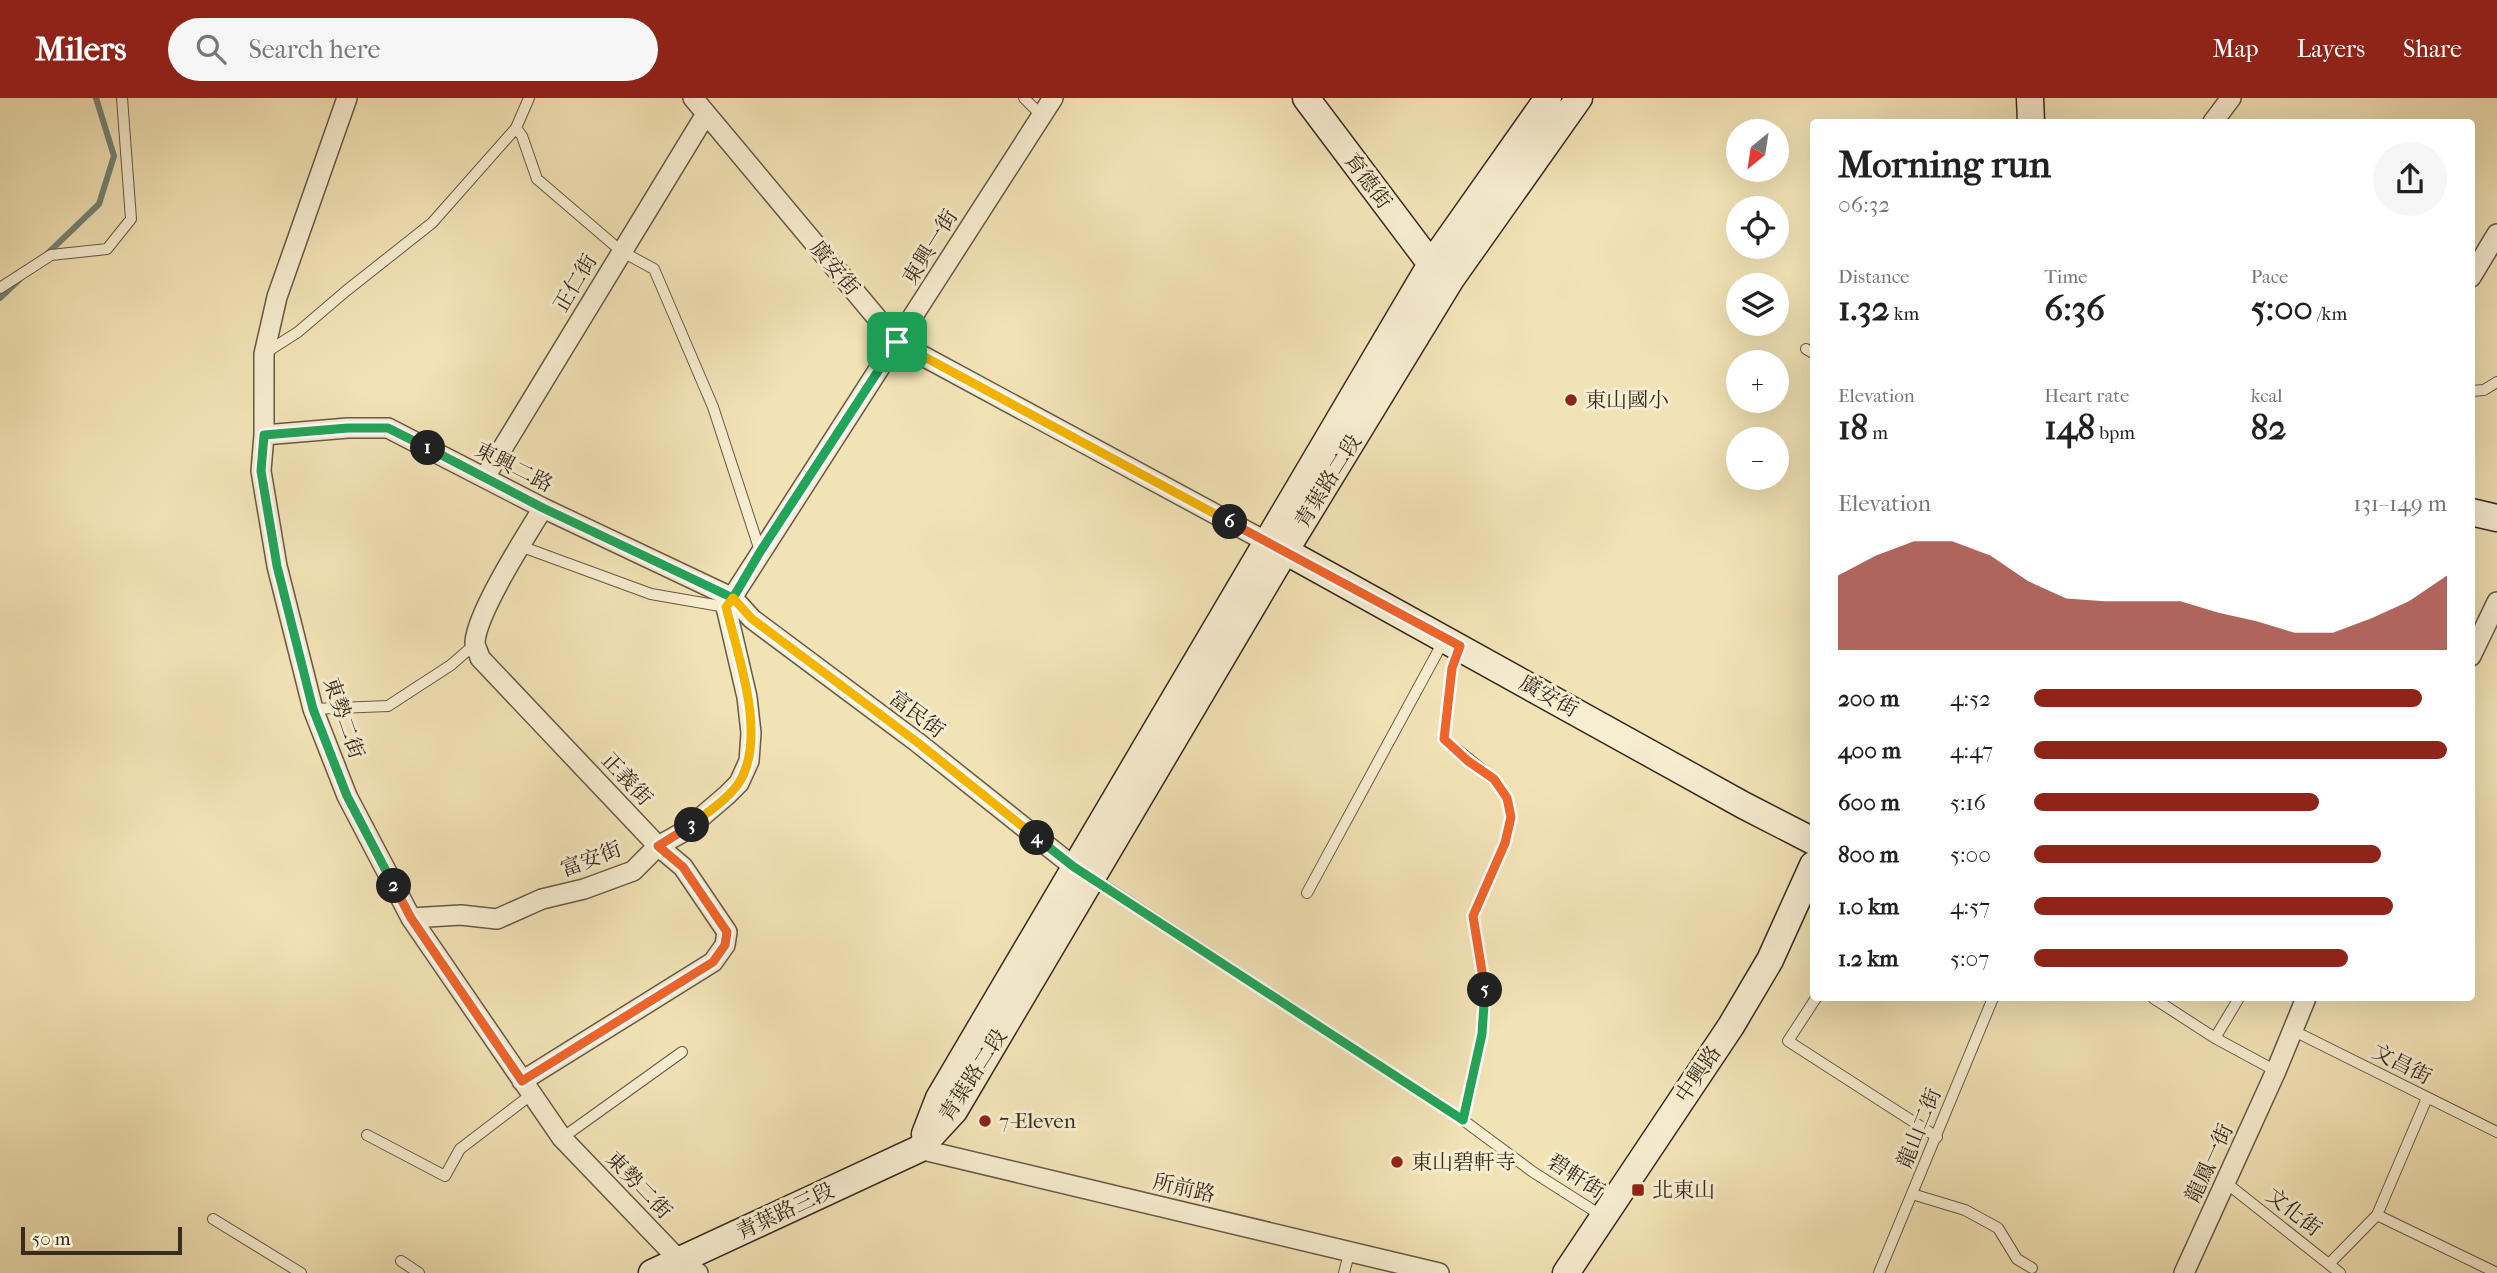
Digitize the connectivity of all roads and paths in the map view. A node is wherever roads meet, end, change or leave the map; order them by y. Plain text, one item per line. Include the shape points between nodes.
1 (122, 98) edge
2 (347, 98) edge
3 (529, 98) edge
4 (693, 98) edge
5 (1024, 98) edge
6 (1053, 98) edge
7 (1306, 98) edge
8 (1548, 98) edge
9 (1579, 98) edge
10 (2030, 98) edge
11 (2231, 98) edge
12 (706, 114) junction
13 (1041, 115) junction
14 (2031, 119) edge
15 (2215, 119) edge
16 (516, 128) junction
17 (2497, 234) edge
18 (621, 251) junction
19 (2492, 255) edge
20 (1441, 271) junction
21 (2475, 274) edge
22 (0, 288) edge
23 (897, 342) junction
24 (264, 354) junction
25 (2497, 382) edge
26 (2475, 391) edge
27 (264, 435) junction
28 (485, 477) junction
29 (543, 508) junction
30 (2475, 513) edge
31 (2497, 518) edge
32 (520, 546) junction
33 (1275, 546) junction
34 (760, 552) junction
35 (2497, 601) edge
36 (729, 602) junction
37 (1452, 642) junction
38 (475, 643) junction
39 (2475, 648) edge
40 (313, 709) junction
41 (1810, 839) edge
42 (658, 846) junction
43 (1810, 872) edge
44 (1084, 873) junction
45 (1307, 893) dead end
46 (411, 918) junction
47 (1814, 1001) edge
48 (1992, 1001) edge
49 (2158, 1001) edge
50 (2237, 1001) edge
51 (2305, 1001) edge
52 (2291, 1030) junction
53 (2215, 1038) junction
54 (682, 1052) dead end
55 (2276, 1071) junction
56 (527, 1088) junction
57 (2427, 1098) junction
58 (1463, 1120) junction
59 (2497, 1132) edge
60 (368, 1135) dead end
61 (1937, 1137) junction
62 (562, 1138) junction
63 (919, 1149) junction
64 (2225, 1182) junction
65 (1912, 1194) junction
66 (2377, 1215) junction
67 (1602, 1216) junction
68 (213, 1219) dead end
69 (1350, 1250) junction
70 (401, 1261) dead end
71 (2329, 1264) junction
72 (688, 1266) edge
73 (2032, 1268) dead end
74 (301, 1273) edge
75 (419, 1273) edge
76 (652, 1273) edge
77 (1344, 1273) edge
78 (1439, 1273) edge
79 (1566, 1273) edge
80 (1879, 1273) edge
81 (2184, 1273) edge
82 (2340, 1273) edge
83 (2497, 1273) edge

1 - 22 lane via 131,219 107,248 51,255
2 - 24 street, 東勢二街 via 277,297
3 - 16 lane
4 - 12 street, 廣安街
5 - 13 lane
6 - 13 street, 東興一街
7 - 20 main road, 育德街
8 - 20 main road, 青葉路二段
9 - 20 main road, 青葉路二段
10 - 14 main road
11 - 15 street
12 - 18 street, 正仁街
12 - 23 street, 廣安街
13 - 23 street, 東興一街
16 - 18 lane via 537,179
16 - 24 lane via 432,223 298,332
17 - 19 street
18 - 28 street, 正仁街
18 - 34 lane via 654,269 713,407
19 - 21 street
20 - 33 main road, 青葉路二段
23 - 33 street, 廣安街
23 - 34 street, 東興一街
24 - 27 street, 東勢二街
25 - 26 lane
27 - 28 street, 東興二路 via 388,428
27 - 40 street, 東勢二街 via 261,471 277,566
28 - 29 street, 東興二路
29 - 32 street
29 - 36 street, 東興二路
30 - 31 main road
32 - 36 lane via 651,594
32 - 38 street via 483,614
33 - 37 main road, 廣安街
33 - 44 main road, 青葉路二段
34 - 36 street, 東興一街
35 - 39 street
36 - 42 street, 富安街 via 747,697 749,761 739,783 727,795 685,831
36 - 44 street, 富民街
37 - 41 main road, 廣安街
37 - 45 lane
37 - 58 lane via 1444,739 1494,779 1507,798 1511,817 1505,843 1473,916 1486,992
38 - 40 lane via 451,665 388,706
38 - 42 street, 正義街 via 480,658
40 - 46 street, 東勢二街 via 347,796
42 - 46 street, 富安街 via 633,871 497,919 461,915
42 - 56 street, 正義街 via 683,867 720,921 727,932 725,945 713,962
43 - 67 main road, 中興路 via 1770,960 1731,1026
44 - 58 lane, 碧軒街
44 - 63 main road, 青葉路二段 via 954,1111
46 - 56 street, 東勢二街
47 - 61 lane via 1788,1041
48 - 61 lane, 龍山二街
49 - 53 lane
50 - 53 lane
51 - 52 street, 龍鳳一街
52 - 55 street, 龍鳳一街
52 - 57 lane, 文昌街
53 - 55 lane
54 - 62 lane
55 - 64 street, 龍鳳一街
56 - 60 lane via 460,1149 445,1176
56 - 62 street, 東勢二街
57 - 59 lane, 文昌街
57 - 66 lane
58 - 67 lane, 碧軒街
61 - 65 lane, 龍山二街
62 - 72 street, 東勢二街
63 - 69 street, 所前路
63 - 72 main road, 青葉路三段
64 - 71 lane, 文化街
64 - 81 street, 龍鳳一街
65 - 73 lane via 1965,1210 1998,1228 2017,1259
65 - 80 lane, 龍山二街
66 - 71 lane
66 - 83 lane
67 - 79 main road, 中興路
68 - 74 lane
69 - 77 lane
69 - 78 street, 所前路
70 - 75 lane
71 - 82 lane, 文化街
72 - 76 main road, 青葉路三段

